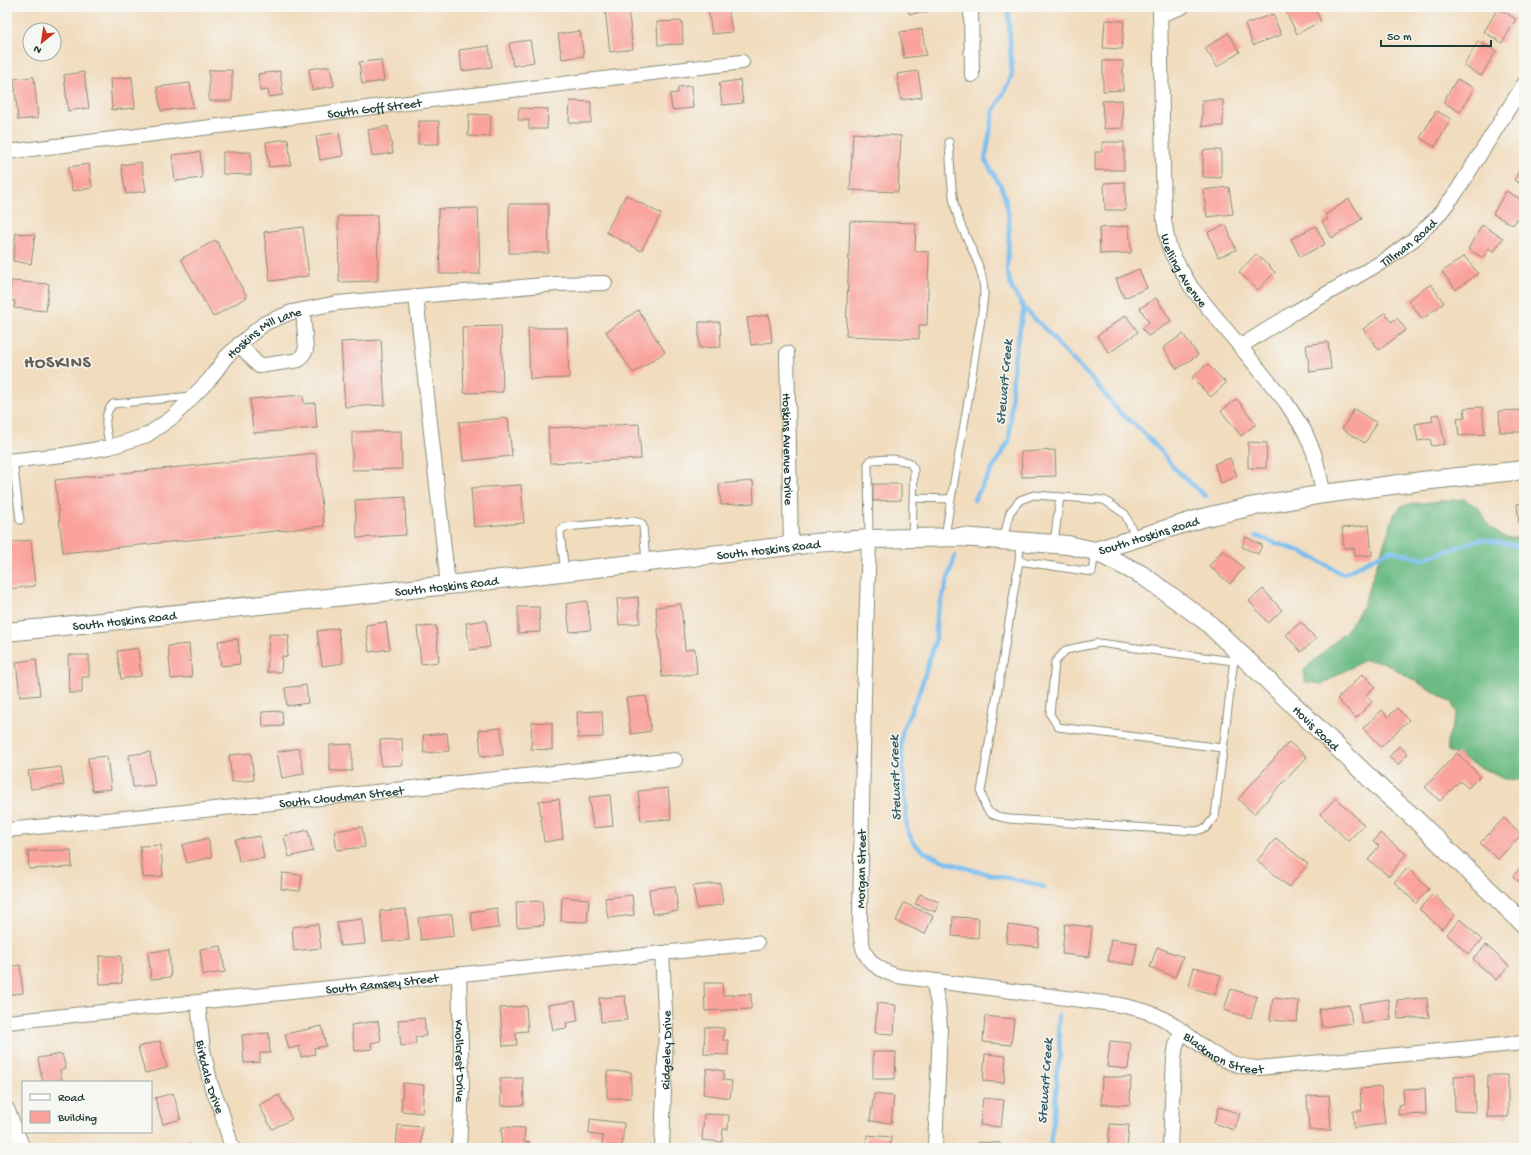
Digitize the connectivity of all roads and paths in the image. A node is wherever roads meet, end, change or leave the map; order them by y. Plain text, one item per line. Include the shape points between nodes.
1 (971, 7) edge
2 (1182, 7) edge
3 (1160, 11) edge
4 (742, 62) dead end
5 (972, 75) dead end
6 (1524, 84) edge
7 (948, 142) dead end
8 (7, 152) edge
9 (605, 283) dead end
10 (416, 296) junction
11 (303, 310) junction
12 (239, 344) junction
13 (1241, 346) junction
14 (787, 353) dead end
15 (193, 396) junction
16 (110, 447) junction
17 (10, 460) edge
18 (1524, 470) edge
19 (1324, 494) junction
20 (1060, 497) junction
21 (913, 498) junction
22 (951, 498) junction
23 (20, 520) dead end
24 (945, 537) junction
25 (912, 538) junction
26 (1136, 538) junction
27 (869, 539) junction
28 (1011, 540) junction
29 (1054, 544) junction
30 (790, 546) junction
31 (1095, 551) junction
32 (1019, 561) junction
33 (646, 562) junction
34 (565, 572) junction
35 (448, 585) junction
36 (7, 632) edge
37 (1234, 654) junction
38 (1222, 748) junction
39 (675, 760) dead end
40 (7, 830) edge
41 (1524, 924) edge
42 (757, 943) dead end
43 (662, 953) junction
44 (459, 974) junction
45 (933, 981) junction
46 (198, 1002) junction
47 (7, 1022) edge
48 (1182, 1031) junction
49 (1524, 1043) edge
50 (7, 1109) edge
51 (23, 1148) edge
52 (232, 1148) edge
53 (459, 1148) edge
54 (662, 1148) edge
55 (934, 1148) edge
56 (1170, 1148) edge

1 - 5 street
2 - 3 street
3 - 13 street, Welling Avenue via 1164,220 1168,243 1177,265 1191,287
4 - 8 street, South Goff Street
6 - 13 street, Tillman Road via 1455,194 1436,218 1414,239 1387,259
7 - 22 lane via 956,210 979,263 984,293 970,393
9 - 10 street, Hoskins Mill Lane via 556,284
10 - 11 street, Hoskins Mill Lane via 337,303
10 - 35 street
11 - 12 street, Hoskins Mill Lane via 265,323
11 - 12 street via 306,350 299,360 259,366
12 - 15 street, Hoskins Mill Lane
13 - 19 street, Welling Avenue via 1286,402 1304,430 1314,453
14 - 30 street, Hoskins Avenue Drive
15 - 16 street, Hoskins Mill Lane via 173,417 147,435
15 - 16 lane via 113,404 109,408 106,425
16 - 17 street, Hoskins Mill Lane
17 - 23 lane
18 - 19 street, South Hoskins Road
19 - 26 street, South Hoskins Road via 1202,518
20 - 26 lane via 1104,500 1125,514
20 - 28 lane via 1034,495 1020,500 1010,512
20 - 29 lane
21 - 22 lane
21 - 25 lane
21 - 27 lane via 914,469 909,462 892,459 871,460 868,464
22 - 24 lane
24 - 25 street, South Hoskins Road
24 - 28 street, South Hoskins Road
25 - 27 street, South Hoskins Road
26 - 31 street, South Hoskins Road
27 - 30 street, South Hoskins Road
27 - 45 street, Morgan Street via 860,940 868,959 878,969 897,976
28 - 29 street, South Hoskins Road
28 - 32 lane
29 - 31 street, South Hoskins Road
30 - 33 street, South Hoskins Road
31 - 32 lane via 1092,572
31 - 37 street, Hovis Road via 1142,575 1164,590 1207,622
32 - 38 lane via 981,792 985,808 993,816 1196,831 1206,828 1215,816
33 - 34 street, South Hoskins Road
33 - 34 lane via 641,524 632,521 565,527 560,533
34 - 35 street, South Hoskins Road
35 - 36 street, South Hoskins Road
37 - 38 lane
37 - 38 lane via 1099,643 1066,650 1055,662 1050,714 1058,727
37 - 41 street, Hovis Road
39 - 40 street, South Cloudman Street
42 - 43 street, South Ramsey Street
43 - 44 street, South Ramsey Street
43 - 54 street, Ridgeley Drive via 666,1029
44 - 46 street, South Ramsey Street
44 - 53 street, Knollcrest Drive via 462,1088
45 - 48 street, Blackmon Street via 1142,1009 1172,1023
45 - 55 street via 940,1028
46 - 47 street, South Ramsey Street
46 - 52 street, Birkdale Drive via 203,1050 211,1085
48 - 49 street, Blackmon Street via 1218,1057 1248,1068
48 - 56 street via 1174,1058
50 - 51 street

